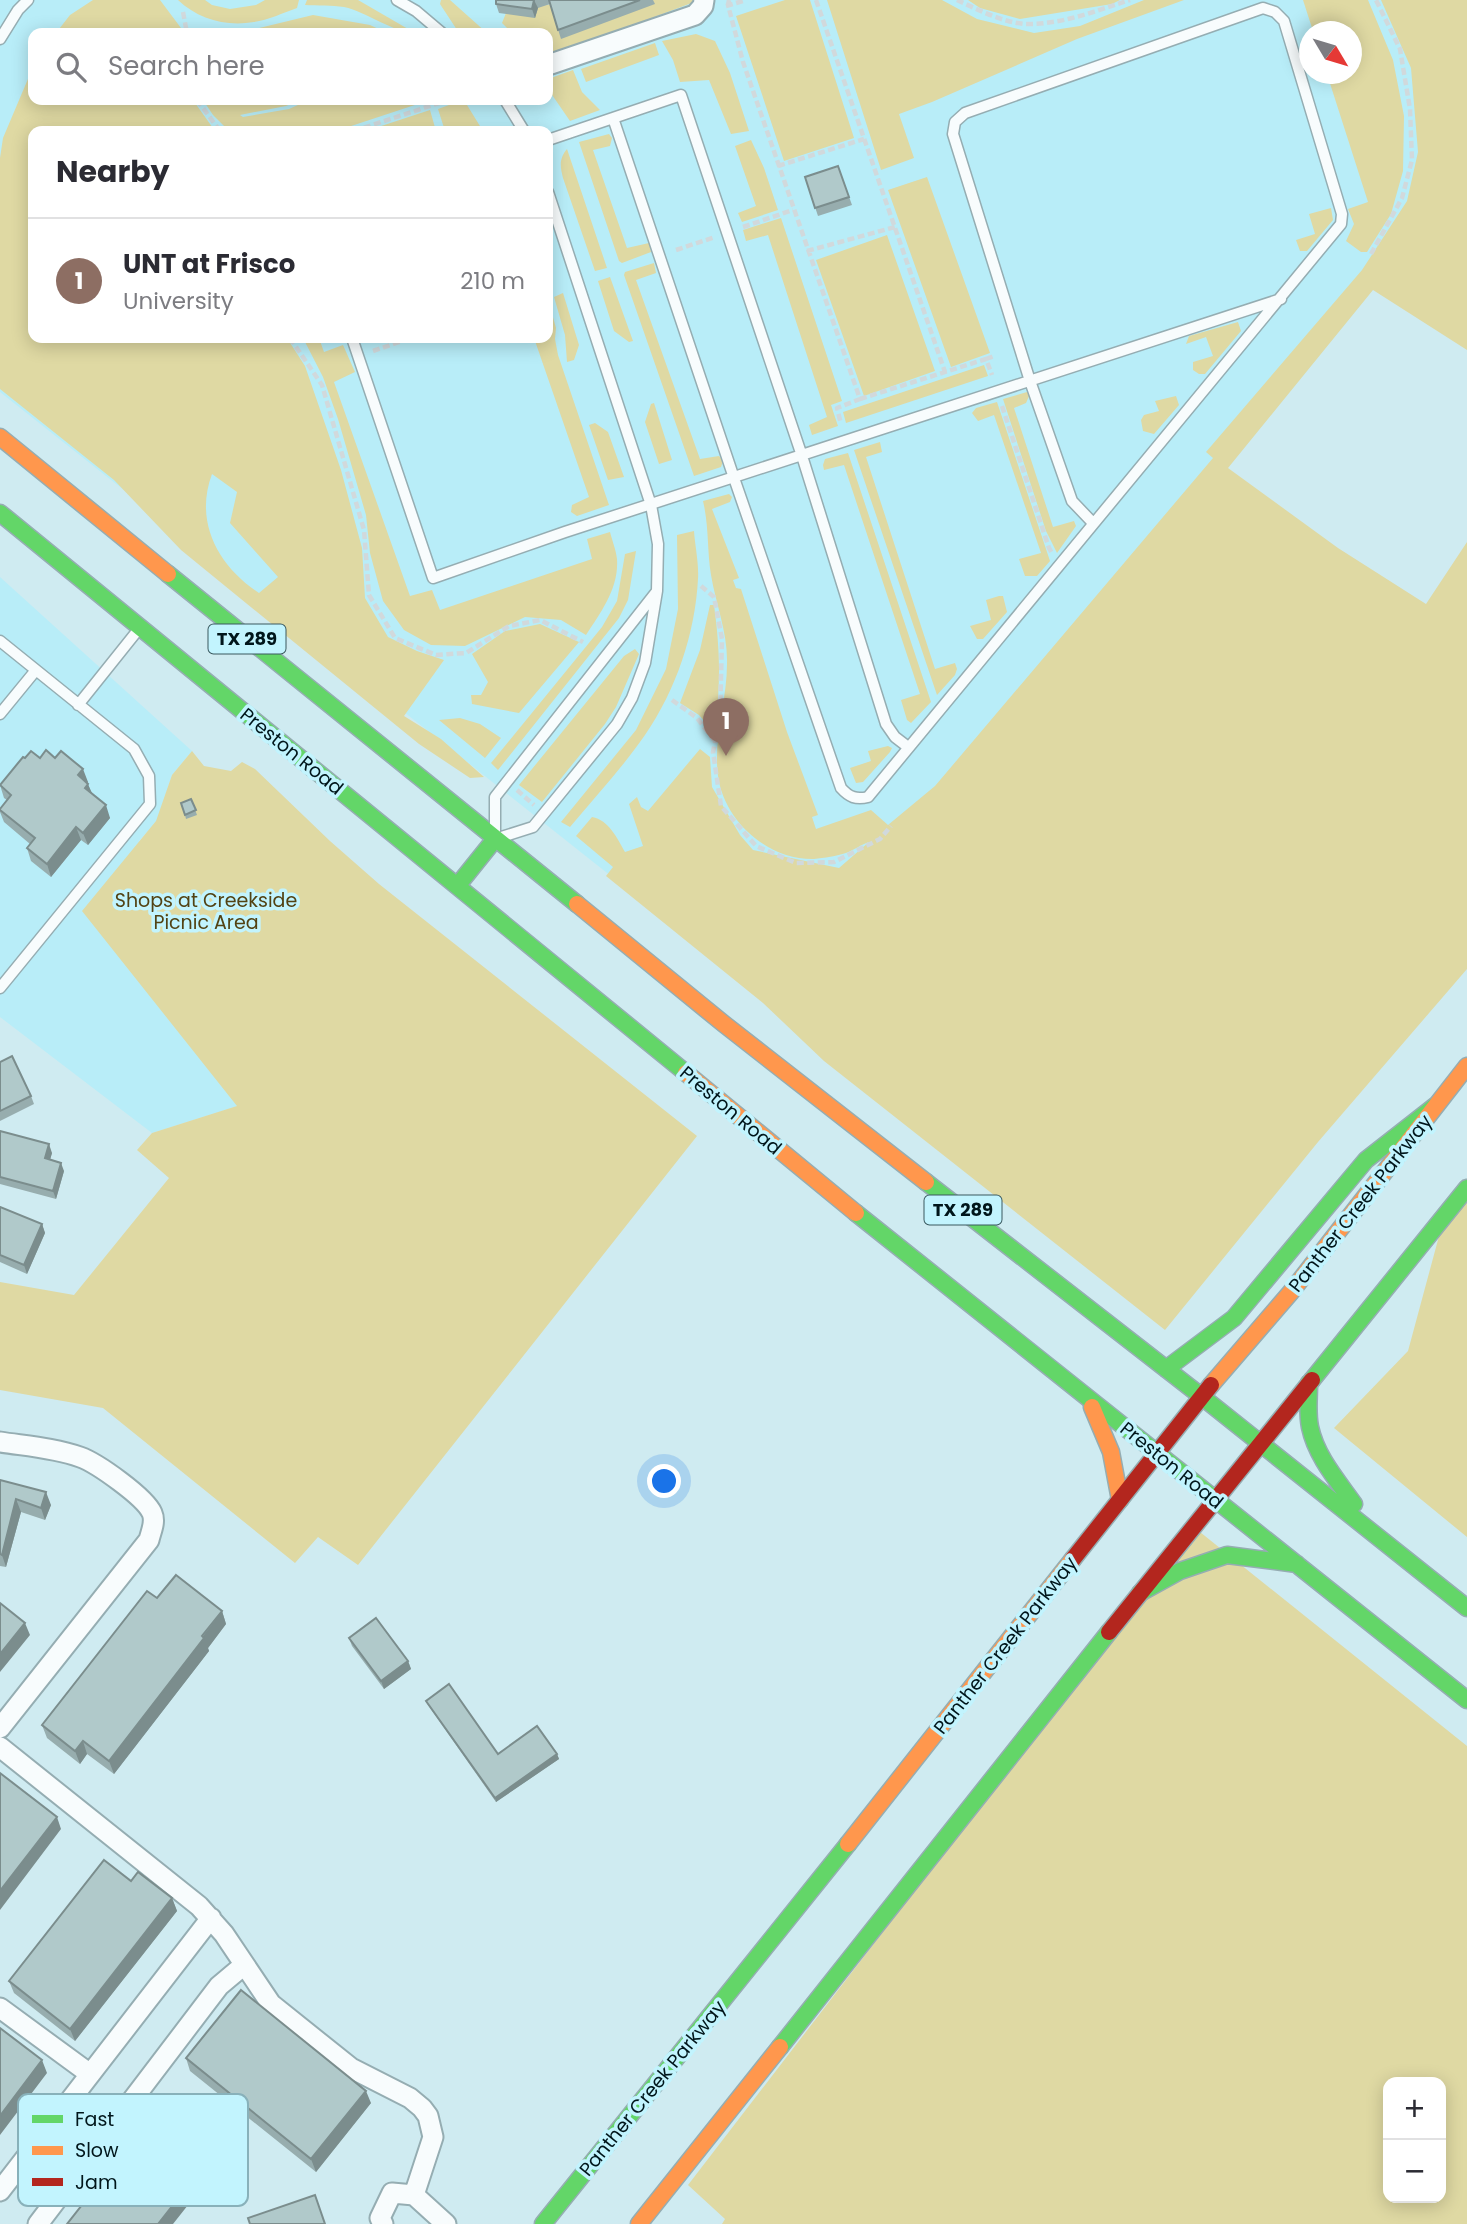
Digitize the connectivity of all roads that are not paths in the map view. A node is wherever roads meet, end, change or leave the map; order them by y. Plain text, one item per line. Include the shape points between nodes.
1 (28, 0) edge
2 (397, 0) edge
3 (421, 0) edge
4 (704, 0) edge
5 (416, 11) junction
6 (436, 28) edge
7 (0, 39) edge
8 (553, 63) edge
9 (508, 105) edge
10 (613, 118) junction
11 (521, 126) edge
12 (553, 138) edge
13 (553, 207) edge
14 (1281, 299) junction
15 (354, 343) edge
16 (1030, 381) junction
17 (0, 438) edge
18 (802, 456) junction
19 (734, 478) junction
20 (651, 505) junction
21 (0, 513) edge
22 (1093, 523) junction
23 (657, 591) junction
24 (140, 627) junction
25 (0, 641) edge
26 (36, 670) junction
27 (78, 705) junction
28 (0, 715) edge
29 (908, 747) junction
30 (495, 839) junction
31 (458, 885) junction
32 (0, 989) edge
33 (1467, 1066) edge
34 (1435, 1106) junction
35 (1467, 1188) edge
36 (1166, 1369) junction
37 (1309, 1384) junction
38 (1201, 1396) junction
39 (1089, 1399) junction
40 (0, 1442) edge
41 (1261, 1444) junction
42 (1157, 1453) junction
43 (1120, 1500) junction
44 (1215, 1500) junction
45 (1378, 1536) junction
46 (1297, 1564) junction
47 (1140, 1593) junction
48 (1467, 1608) edge
49 (1467, 1700) edge
50 (0, 1728) edge
51 (0, 1746) edge
52 (211, 1918) junction
53 (244, 1965) junction
54 (0, 2008) edge
55 (90, 2074) junction
56 (75, 2094) edge
57 (137, 2094) edge
58 (18, 2168) edge
59 (0, 2191) edge
60 (414, 2195) junction
61 (52, 2206) edge
62 (38, 2224) edge
63 (383, 2224) edge
64 (446, 2224) edge
65 (543, 2224) edge
66 (639, 2224) edge

1 - 7 lane
2 - 5 lane
3 - 5 lane
4 - 8 street via 695,15
5 - 6 lane
9 - 11 lane
10 - 12 lane
10 - 18 lane via 681,95
10 - 19 lane
13 - 20 lane
14 - 16 lane
14 - 16 lane via 1334,235 1342,214 1284,21 1263,8 965,113 955,122 953,134
14 - 22 lane
15 - 20 lane via 433,578
16 - 18 lane
16 - 22 lane via 1072,501
17 - 30 main road, TX 289
18 - 19 lane
18 - 29 lane via 886,724
19 - 20 lane
19 - 29 lane via 841,788 855,799 868,797
20 - 23 lane via 658,544
21 - 24 main road, Preston Road / TX 289
22 - 29 lane
23 - 30 lane via 495,797
23 - 30 lane via 645,663 617,724 533,827
24 - 27 lane
24 - 31 main road, Preston Road / TX 289
25 - 26 lane
26 - 27 lane
26 - 28 lane
27 - 32 lane via 134,749 149,776 150,804
30 - 31 main road
30 - 36 main road, TX 289
31 - 39 main road, Preston Road / TX 289
33 - 34 main road, Panther Creek Parkway
34 - 36 main road via 1366,1160 1234,1318
34 - 38 main road, Panther Creek Parkway via 1291,1292
35 - 37 main road
36 - 38 main road, TX 289
37 - 41 main road
37 - 45 main road via 1309,1425 1316,1446
38 - 41 main road, TX 289
38 - 42 main road, Panther Creek Parkway
39 - 42 main road, Preston Road / TX 289
39 - 43 main road via 1110,1443
40 - 50 street via 82,1457 141,1499 154,1522 149,1539
41 - 44 main road
41 - 45 main road, TX 289
42 - 43 main road, Panther Creek Parkway
42 - 44 main road, Preston Road / TX 289
43 - 65 main road, Panther Creek Parkway
44 - 46 main road, Preston Road / TX 289
44 - 47 main road
45 - 48 main road, TX 289
46 - 47 main road via 1227,1555 1180,1571
46 - 49 main road, Preston Road / TX 289
47 - 66 main road
51 - 52 street
52 - 53 street
52 - 55 street
53 - 57 street via 219,1986
53 - 60 street via 271,2004 341,2061 410,2098 428,2116 432,2137
54 - 55 street
55 - 56 street
58 - 59 street
60 - 63 street via 393,2193 380,2218
60 - 64 street
61 - 62 street

